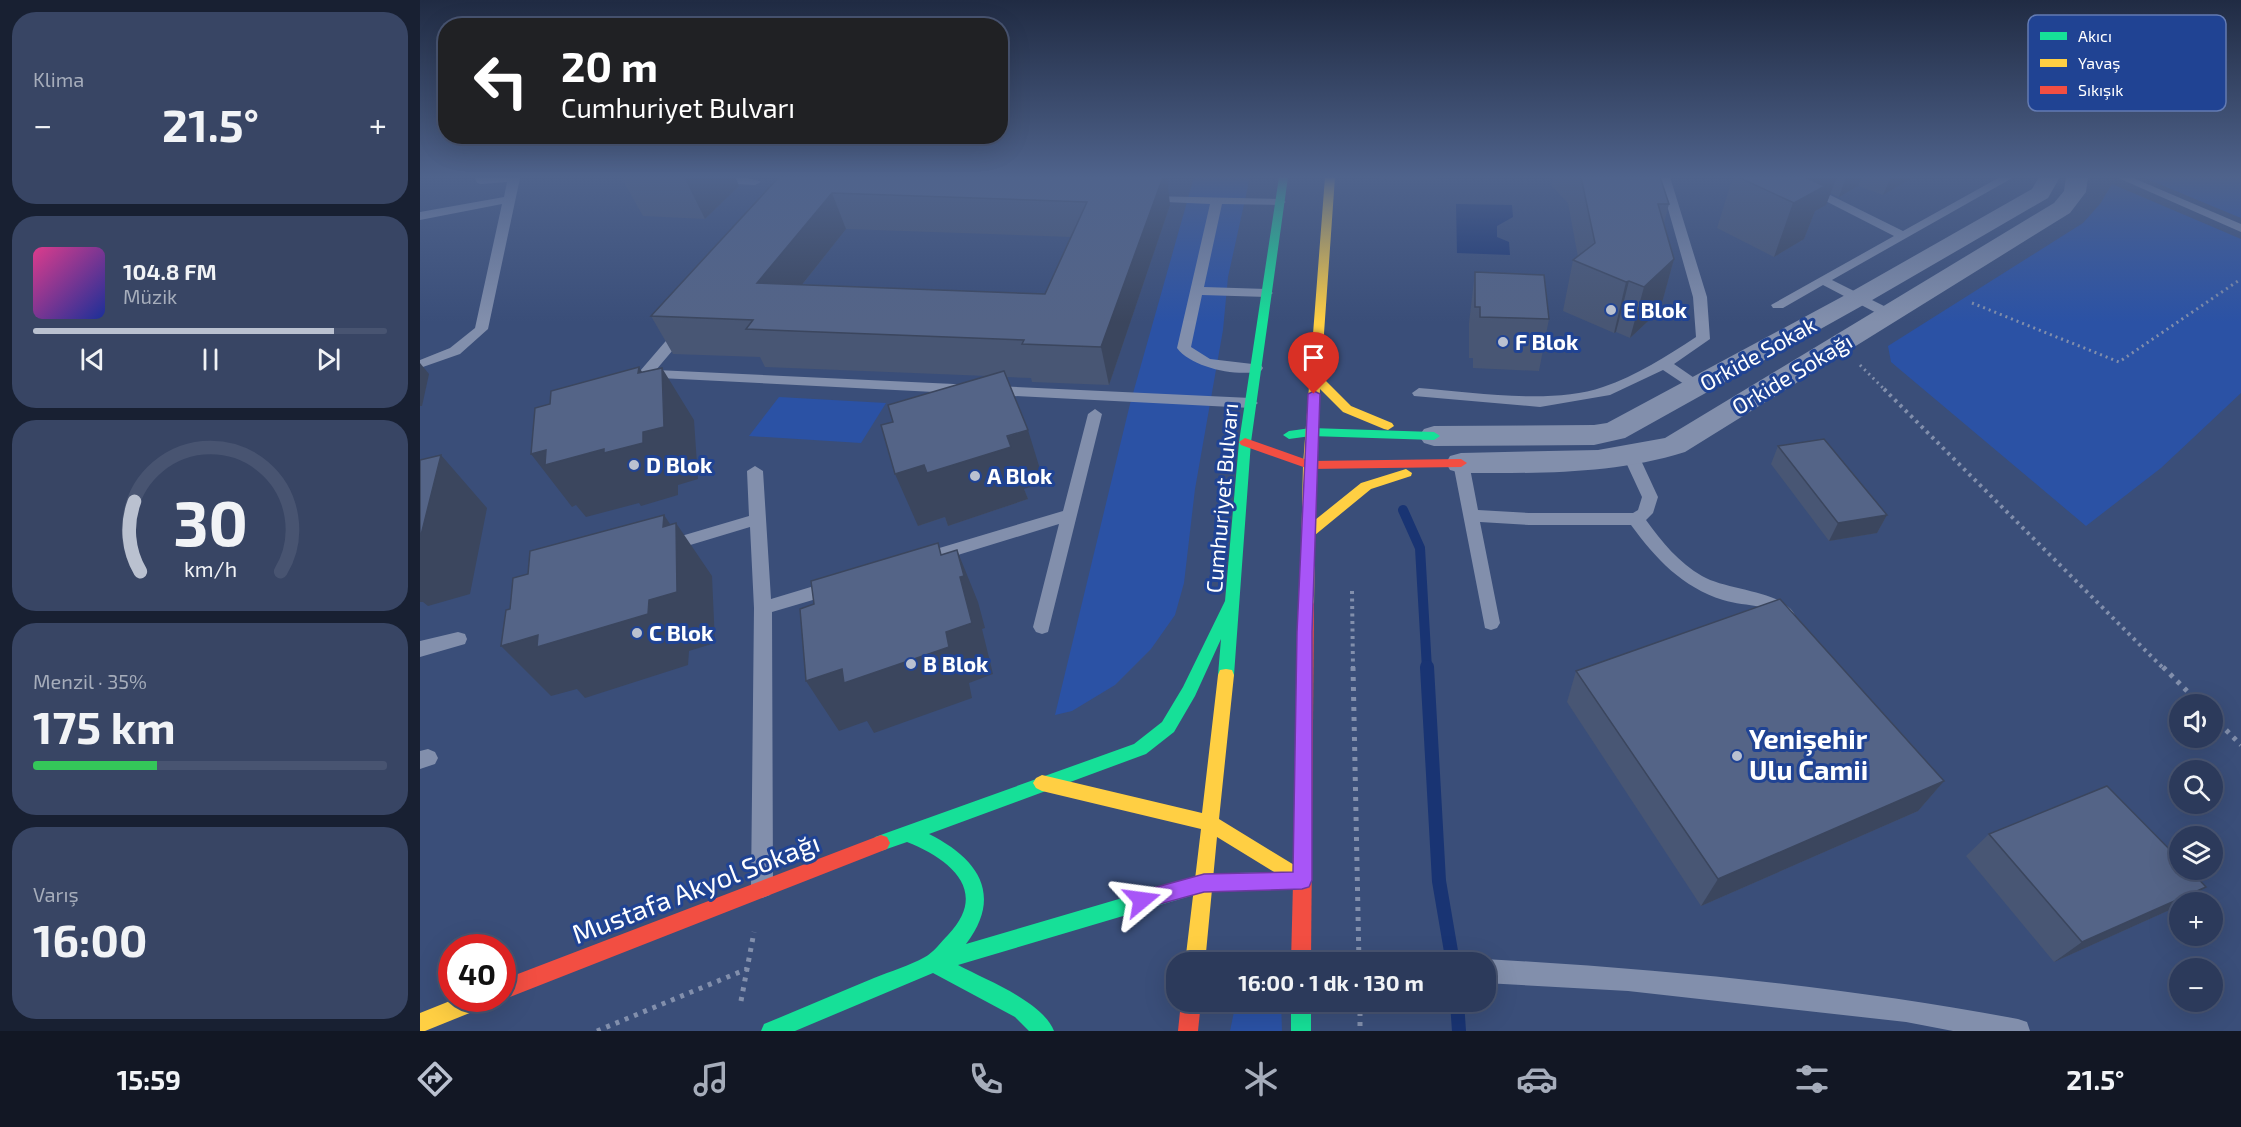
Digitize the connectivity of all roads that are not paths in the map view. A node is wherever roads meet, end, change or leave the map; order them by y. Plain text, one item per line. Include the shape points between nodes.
1 (503, 225) edge
2 (1212, 225) edge
3 (1277, 225) edge
4 (1326, 225) edge
5 (1678, 225) edge
6 (1882, 225) edge
7 (1923, 225) edge
8 (1984, 225) edge
9 (2035, 225) edge
10 (1904, 236) junction
11 (1822, 280) junction
12 (1197, 291) junction
13 (1267, 293) junction
14 (1858, 298) junction
15 (1778, 304) dead end
16 (1891, 315) junction
17 (691, 321) edge
18 (420, 364) edge
19 (1664, 364) junction
20 (1256, 368) junction
21 (1315, 376) junction
22 (1698, 387) junction
23 (1419, 393) dead end
24 (1251, 403) junction
25 (1095, 414) dead end
26 (1311, 432) junction
27 (1434, 436) junction
28 (1245, 442) junction
29 (1631, 456) junction
30 (1461, 463) junction
31 (1309, 465) junction
32 (755, 471) dead end
33 (1070, 515) junction
34 (1470, 515) junction
35 (758, 519) junction
36 (1636, 519) junction
37 (1307, 534) junction
38 (647, 552) edge
39 (911, 563) edge
40 (854, 581) edge
41 (1234, 597) junction
42 (763, 608) junction
43 (1491, 623) dead end
44 (1042, 627) dead end
45 (1801, 631) edge
46 (458, 639) dead end
47 (420, 650) edge
48 (1042, 783) junction
49 (1210, 823) junction
50 (908, 833) junction
51 (1302, 880) junction
52 (1204, 883) junction
53 (762, 887) junction
54 (1196, 952) edge
55 (1301, 952) edge
56 (934, 963) junction
57 (1496, 972) edge
58 (516, 984) edge
59 (448, 1012) edge
60 (1190, 1012) edge
61 (1301, 1012) edge
62 (420, 1023) edge
63 (771, 1031) edge
64 (1044, 1031) edge
65 (1188, 1031) edge
66 (1301, 1031) edge
67 (2018, 1031) edge

1 - 18 lane via 481,329 455,351
2 - 12 lane
3 - 13 street, Cumhuriyet Bulvarı
4 - 21 street
5 - 19 lane via 1700,297 1703,339
6 - 10 lane
7 - 10 lane
8 - 14 street, Orkide Sokak
9 - 16 street, Orkide Sokağı
10 - 11 lane
11 - 14 lane
11 - 15 lane
12 - 13 lane
12 - 20 lane via 1184,348 1202,362
13 - 20 street, Cumhuriyet Bulvarı
14 - 16 lane
14 - 22 street, Orkide Sokak
16 - 29 street, Orkide Sokağı via 1675,445
17 - 24 lane via 645,374
19 - 22 lane
19 - 23 lane via 1605,392 1540,402
20 - 24 street, Cumhuriyet Bulvarı
21 - 26 street
21 - 27 street via 1346,411
22 - 27 street, Orkide Sokak via 1615,431 1594,435
24 - 28 street, Cumhuriyet Bulvarı
25 - 33 lane
26 - 27 street
26 - 28 street
26 - 31 street
28 - 31 street
28 - 41 street, Cumhuriyet Bulvarı
29 - 30 street, Orkide Sokağı
29 - 36 lane via 1650,497 1645,513
30 - 31 street
30 - 34 lane
30 - 37 street via 1390,476 1366,486
31 - 37 street
32 - 35 lane
33 - 39 lane
33 - 44 lane
34 - 36 lane
34 - 43 lane
35 - 38 lane
35 - 42 lane
36 - 45 lane via 1666,560 1698,584 1770,603
37 - 51 street
40 - 42 lane
41 - 48 street, Mustafa Akyol Sokağı via 1168,727 1140,749
41 - 49 street, Cumhuriyet Bulvarı
42 - 53 lane
46 - 47 lane
48 - 49 street
48 - 50 street, Mustafa Akyol Sokağı
49 - 51 street
49 - 52 street, Cumhuriyet Bulvarı
50 - 53 street, Mustafa Akyol Sokağı
50 - 56 street via 941,845 968,867 975,892 968,926
51 - 52 street
51 - 55 street
52 - 54 street, Cumhuriyet Bulvarı
52 - 56 street
53 - 58 street, Mustafa Akyol Sokağı
56 - 63 street
56 - 64 street via 1022,1010
57 - 67 lane via 1628,979 1906,1010
59 - 62 street
60 - 65 street
61 - 66 street

